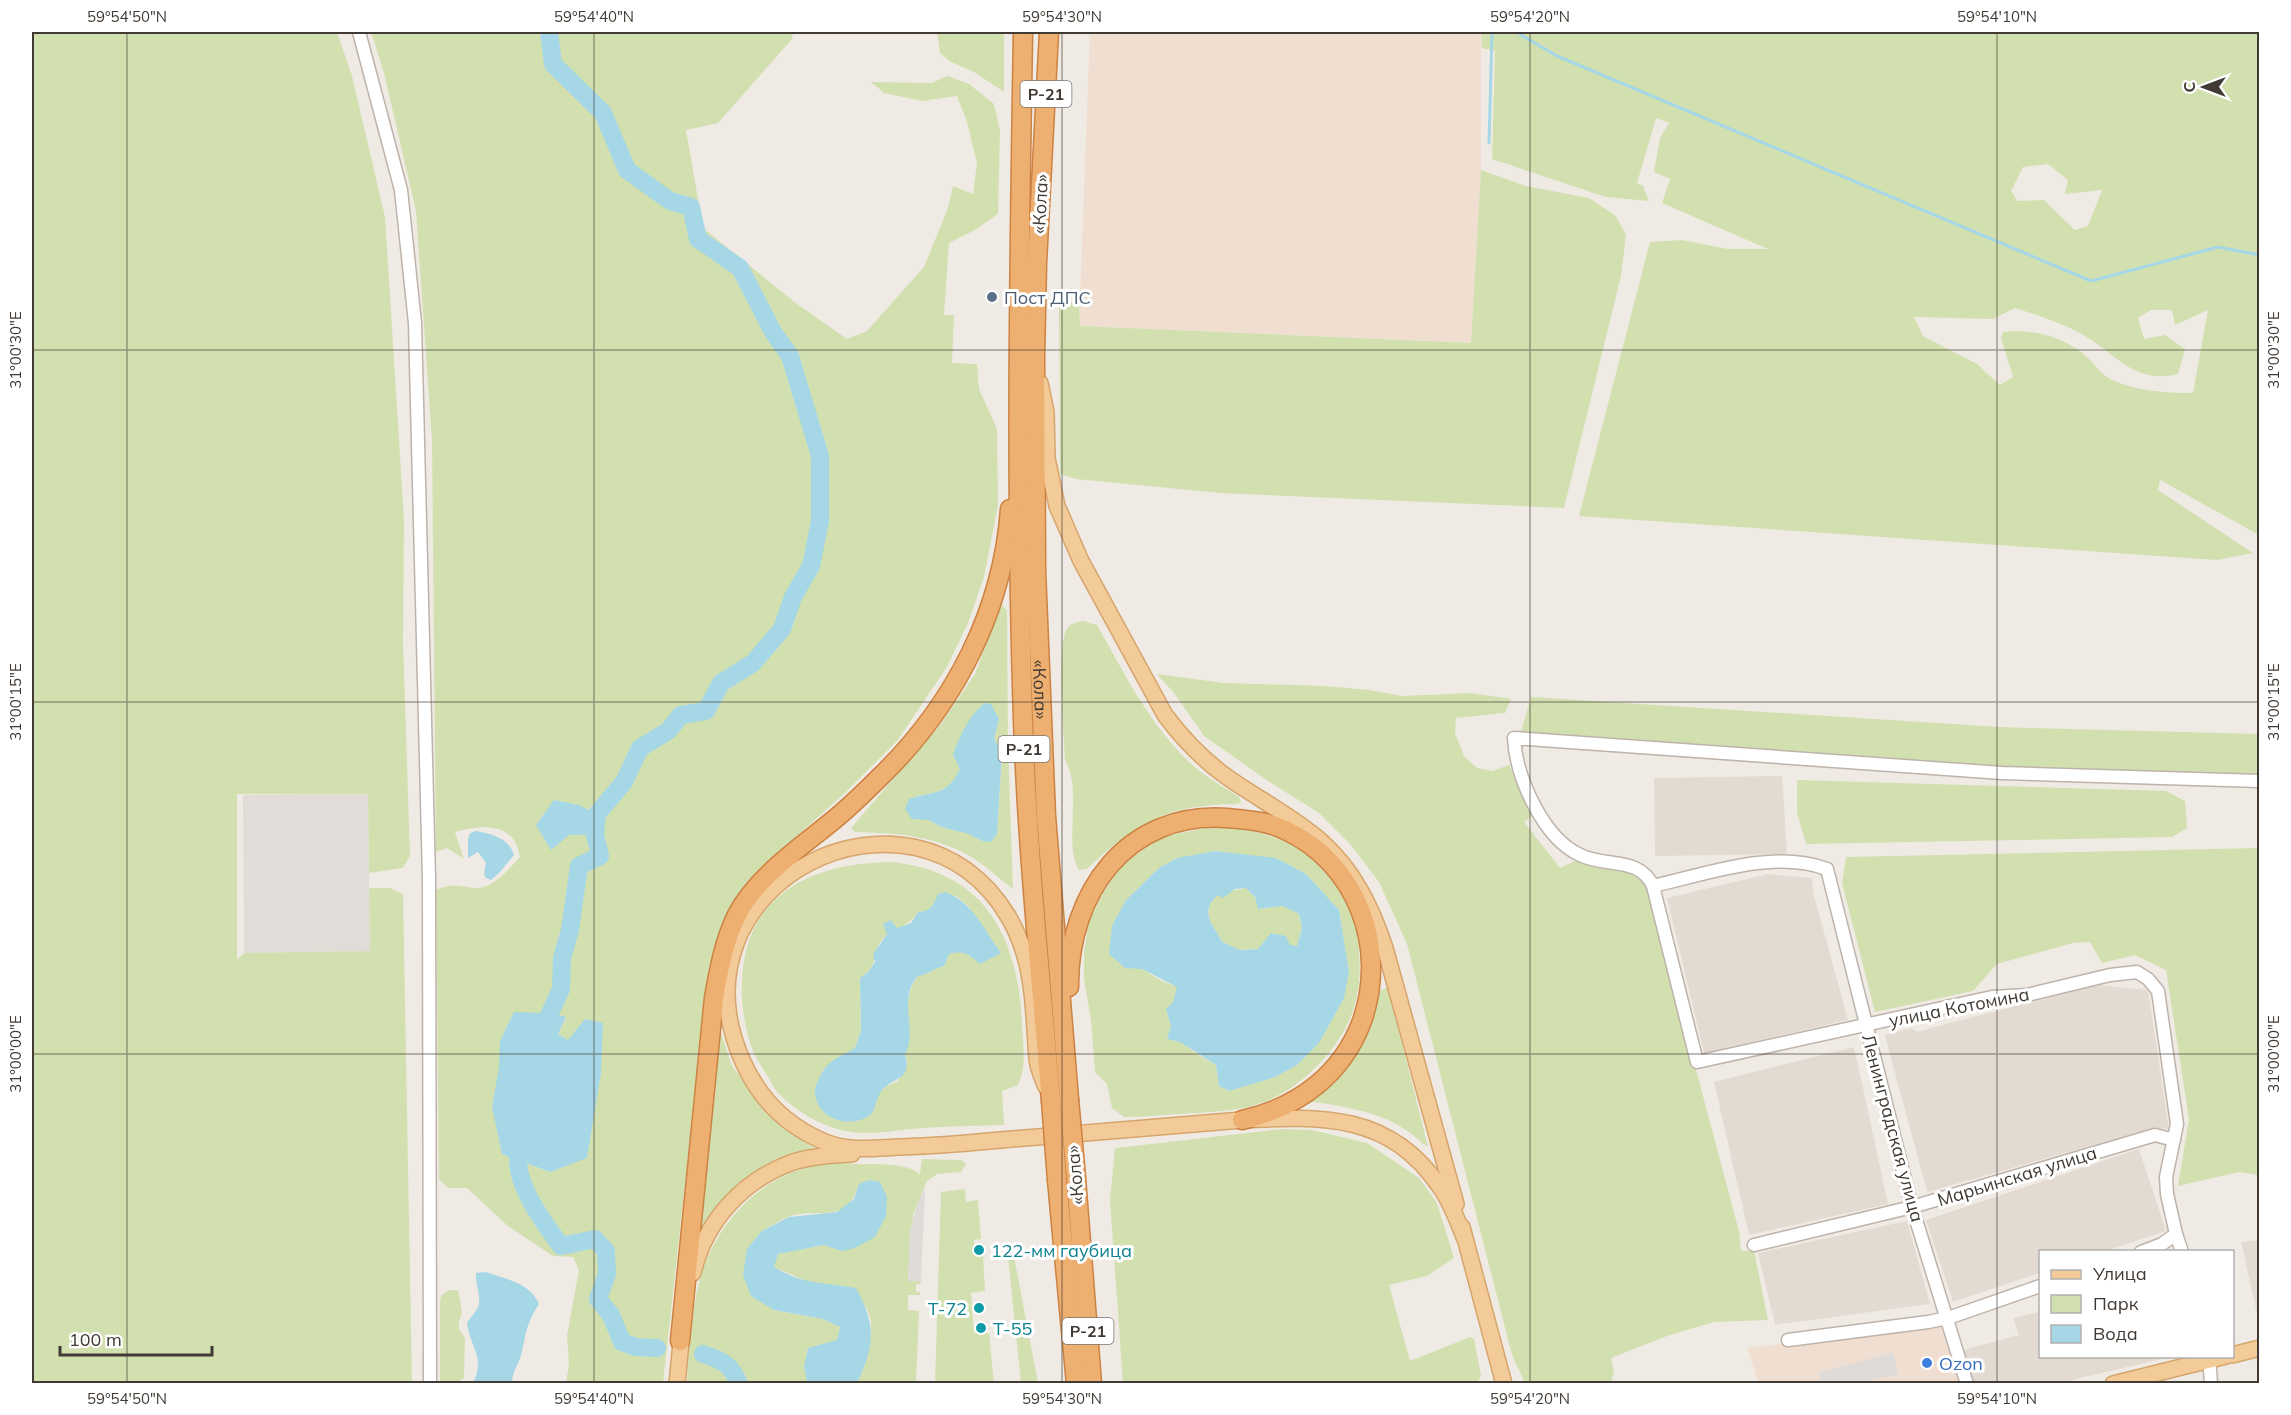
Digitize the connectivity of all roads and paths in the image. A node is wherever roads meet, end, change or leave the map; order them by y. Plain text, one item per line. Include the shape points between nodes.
1 (359, 32) edge
2 (1023, 32) edge
3 (1049, 32) edge
4 (1035, 357) junction
5 (1020, 396) junction
6 (2259, 781) edge
7 (1653, 886) junction
8 (1865, 1024) junction
9 (1066, 1078) junction
10 (1060, 1100) junction
11 (1242, 1120) junction
12 (2174, 1140) junction
13 (930, 1147) junction
14 (1912, 1208) junction
15 (2176, 1234) junction
16 (1464, 1237) junction
17 (1754, 1245) dead end
18 (2143, 1250) edge
19 (2182, 1250) edge
20 (2039, 1286) edge
21 (1948, 1318) junction
22 (1788, 1340) dead end
23 (680, 1341) junction
24 (2259, 1348) edge
25 (2234, 1354) edge
26 (2210, 1358) edge
27 (430, 1383) edge
28 (677, 1383) edge
29 (1076, 1383) edge
30 (1092, 1383) edge
31 (1505, 1383) edge
32 (1967, 1383) edge
33 (2113, 1383) edge
34 (2211, 1383) edge

1 - 27 street via 401,190 415,323 429,879
2 - 5 highway, «Кола» / Р-21
3 - 4 highway, «Кола» / Р-21
4 - 9 highway, «Кола» / Р-21 via 1042,745
4 - 16 main road via 1057,506 1081,561 1152,695 1179,733 1208,762 1322,843 1352,875 1372,911
5 - 10 highway, «Кола» / Р-21 via 1024,745 1034,902
5 - 23 highway via 1003,557 988,614 960,674 936,713 900,757 753,892 728,935 714,998
6 - 7 street via 2002,773 1514,738 1515,758 1522,777 1555,836 1592,860 1637,868 1648,875
7 - 8 street, Ленинградская улица via 1764,862 1811,863 1827,869
7 - 8 street, улица Котомина via 1697,1062
8 - 12 street, улица Котомина via 2137,972 2158,991 2177,1124
8 - 14 street, Ленинградская улица
9 - 10 highway, «Кола» / Р-21
9 - 11 highway via 1074,1033 1070,952 1089,893 1108,864 1138,841 1173,825 1216,818 1266,823 1306,842 1344,879 1366,922 1372,971 1359,1029 1328,1076 1288,1104
10 - 13 main road via 1038,1065 1033,992 1026,957 1007,915 983,884 967,870 939,856 902,846 871,845 838,851 781,880 763,896 747,919 734,950 728,982 729,1015 738,1050 752,1081 771,1107 823,1142 847,1149
10 - 29 highway, «Кола» / Р-21, bridge via 1057,1180
10 - 30 highway, «Кола» / Р-21, bridge via 1076,1178
11 - 13 main road
11 - 16 main road via 1344,1121 1378,1133 1407,1151 1430,1173 1450,1204
12 - 14 street, Марьинская улица via 2155,1135
12 - 15 street via 2166,1177
13 - 23 main road via 823,1156 794,1162 758,1178 714,1221 697,1255
14 - 17 street, Марьинская улица
14 - 21 street, Ленинградская улица
15 - 18 street
15 - 19 street
16 - 31 main road
20 - 21 street
21 - 22 street
21 - 32 street, Ленинградская улица
23 - 28 main road
24 - 25 main road
26 - 33 main road
26 - 34 street

